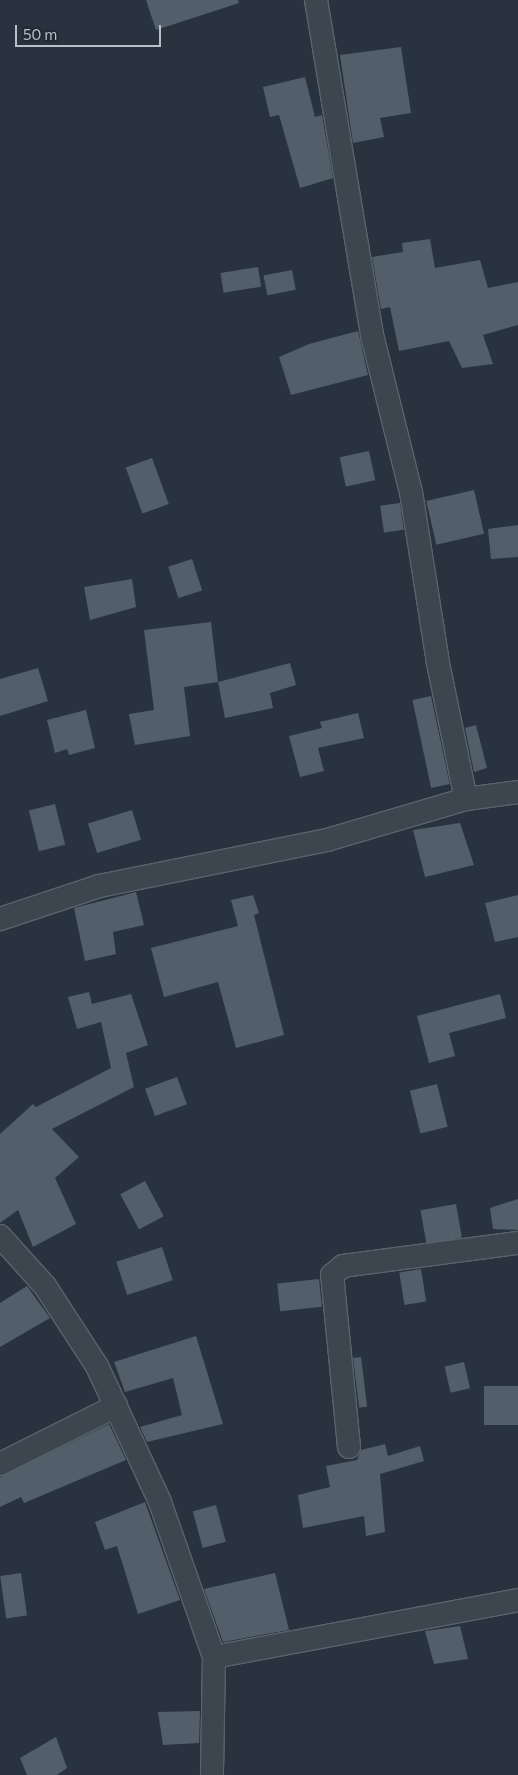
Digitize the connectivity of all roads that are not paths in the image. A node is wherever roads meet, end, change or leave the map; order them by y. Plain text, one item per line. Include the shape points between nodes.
1 (316, 0) edge
2 (518, 792) edge
3 (466, 799) junction
4 (0, 919) edge
5 (0, 1236) edge
6 (518, 1243) edge
7 (116, 1406) junction
8 (349, 1447) dead end
9 (0, 1464) edge
10 (518, 1600) edge
11 (214, 1656) junction
12 (212, 1775) edge

1 - 3 street via 373,339 411,492 438,663
2 - 3 street
3 - 4 street via 328,840 99,886
5 - 7 street via 45,1286 97,1366
6 - 8 street via 343,1266 332,1275
7 - 9 street
7 - 11 street via 160,1502
10 - 11 street
11 - 12 street

